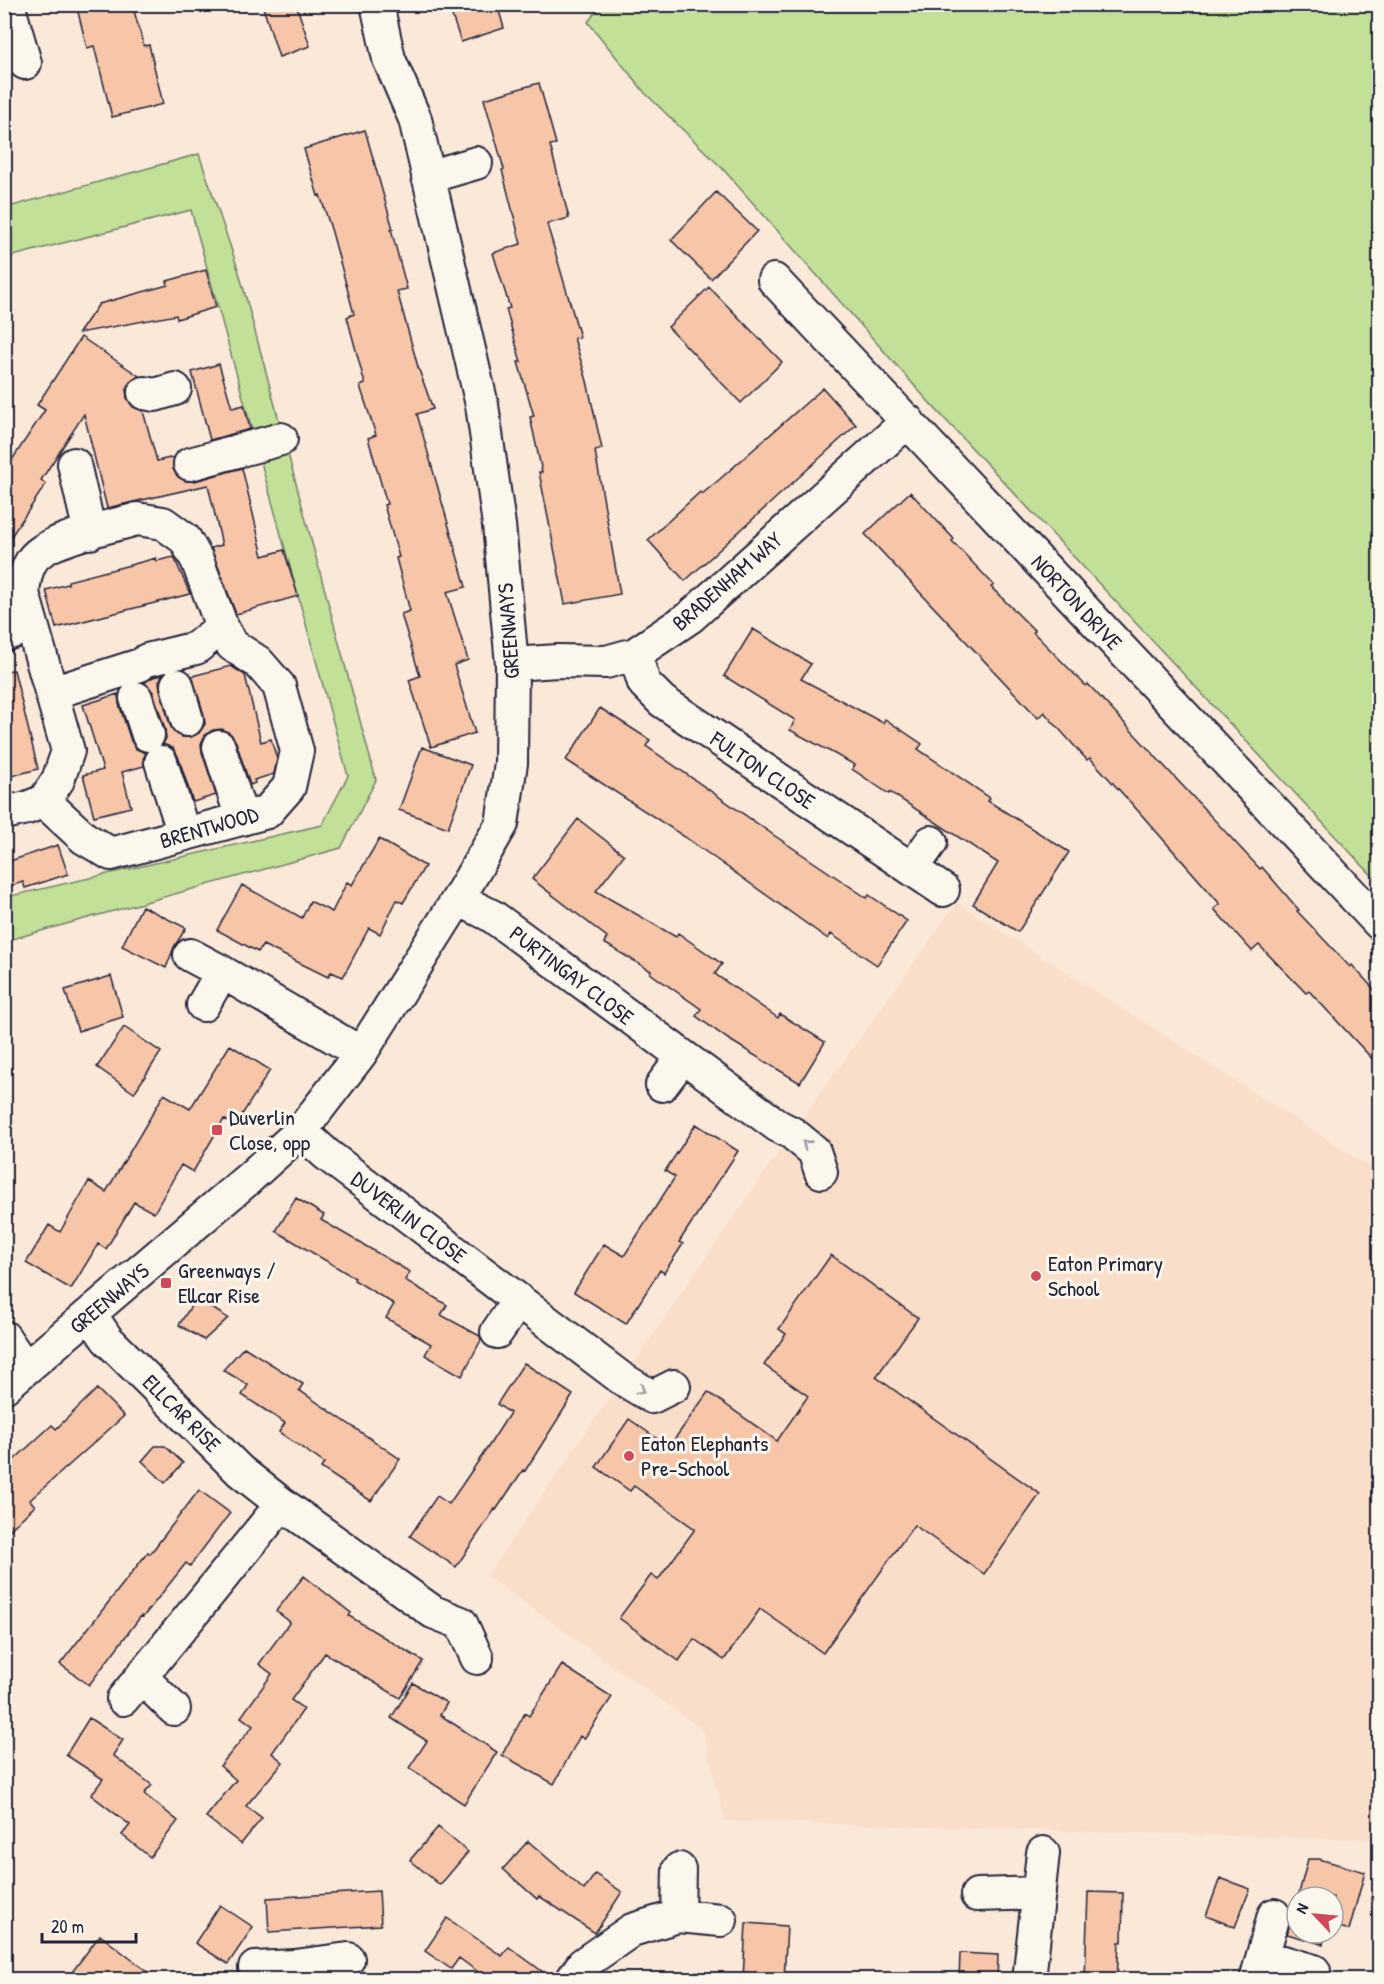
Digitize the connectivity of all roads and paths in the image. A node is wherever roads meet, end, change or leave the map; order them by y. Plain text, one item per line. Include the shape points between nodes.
1 (8, 4) edge
2 (377, 4) edge
3 (25, 63) dead end
4 (476, 163) dead end
5 (428, 177) junction
6 (774, 280) dead end
7 (175, 389) dead end
8 (144, 393) dead end
9 (908, 421) junction
10 (281, 440) dead end
11 (74, 464) dead end
12 (190, 464) dead end
13 (90, 532) junction
14 (222, 627) junction
15 (18, 630) edge
16 (635, 654) junction
17 (512, 664) junction
18 (150, 673) junction
19 (52, 693) junction
20 (187, 720) dead end
21 (219, 747) dead end
22 (44, 801) junction
23 (4, 813) edge
24 (242, 819) junction
25 (184, 834) junction
26 (931, 842) dead end
27 (912, 869) junction
28 (943, 890) dead end
29 (458, 899) junction
30 (1380, 924) edge
31 (190, 956) dead end
32 (222, 972) junction
33 (202, 1005) dead end
34 (361, 1053) junction
35 (683, 1057) junction
36 (662, 1085) dead end
37 (302, 1131) junction
38 (821, 1172) dead end
39 (518, 1301) junction
40 (90, 1314) junction
41 (497, 1332) dead end
42 (4, 1337) edge
43 (15, 1377) edge
44 (674, 1386) dead end
45 (282, 1504) junction
46 (477, 1658) dead end
47 (174, 1709) dead end
48 (1043, 1853) dead end
49 (678, 1869) dead end
50 (1039, 1893) junction
51 (977, 1895) dead end
52 (1274, 1915) dead end
53 (678, 1916) junction
54 (721, 1920) dead end
55 (348, 1959) dead end
56 (255, 1968) dead end
57 (1260, 1968) edge
58 (1314, 1971) dead end
59 (296, 1973) edge
60 (572, 1980) edge
61 (1029, 1980) edge

1 - 3 street
2 - 5 street, GREENWAYS via 388,59 415,119
4 - 5 street
5 - 17 street, GREENWAYS via 482,405 499,525
6 - 9 street, NORTON DRIVE
7 - 8 street via 155,395
9 - 16 street, BRADENHAM WAY via 690,617
9 - 30 street, NORTON DRIVE
10 - 12 street
11 - 13 street
13 - 14 street, BRENTWOOD via 137,519 163,523 176,531 197,560
13 - 15 street, BRENTWOOD via 57,542 31,560
14 - 18 street via 196,648
14 - 24 street, BRENTWOOD via 232,645 258,662 279,686 297,751 290,788 267,813
15 - 19 street, BRENTWOOD
16 - 17 street, BRADENHAM WAY via 606,662
16 - 27 street, FULTON CLOSE via 644,683 662,701
17 - 29 street, GREENWAYS via 511,763 502,824
18 - 19 street
18 - 20 street
18 - 25 street via 154,749
19 - 22 street, BRENTWOOD via 68,751 58,780
21 - 24 street
22 - 23 street
22 - 25 street, BRENTWOOD via 84,838 111,854
24 - 25 street, BRENTWOOD
26 - 27 street
27 - 28 street, FULTON CLOSE
29 - 34 street, GREENWAYS
29 - 35 street, PURTINGAY CLOSE via 492,916
31 - 32 street
32 - 33 street
32 - 34 street
34 - 37 street, GREENWAYS
35 - 36 street
38 -> 35 street, PURTINGAY CLOSE via 814,1151
37 - 39 street, DUVERLIN CLOSE via 326,1154
37 - 40 street, GREENWAYS
39 - 41 street
39 -> 44 street, DUVERLIN CLOSE via 652,1397
40 - 43 street, GREENWAYS
40 - 45 street, ELLCAR RISE via 107,1339 240,1471
42 - 43 street
45 - 46 street, ELLCAR RISE via 433,1612 470,1618
45 - 47 street via 132,1688
48 - 50 street
49 - 53 street
50 - 51 street
50 - 61 street
52 - 57 street
53 - 54 street
53 - 60 street via 632,1930 583,1964
55 - 59 street
56 - 59 street
57 - 58 street

